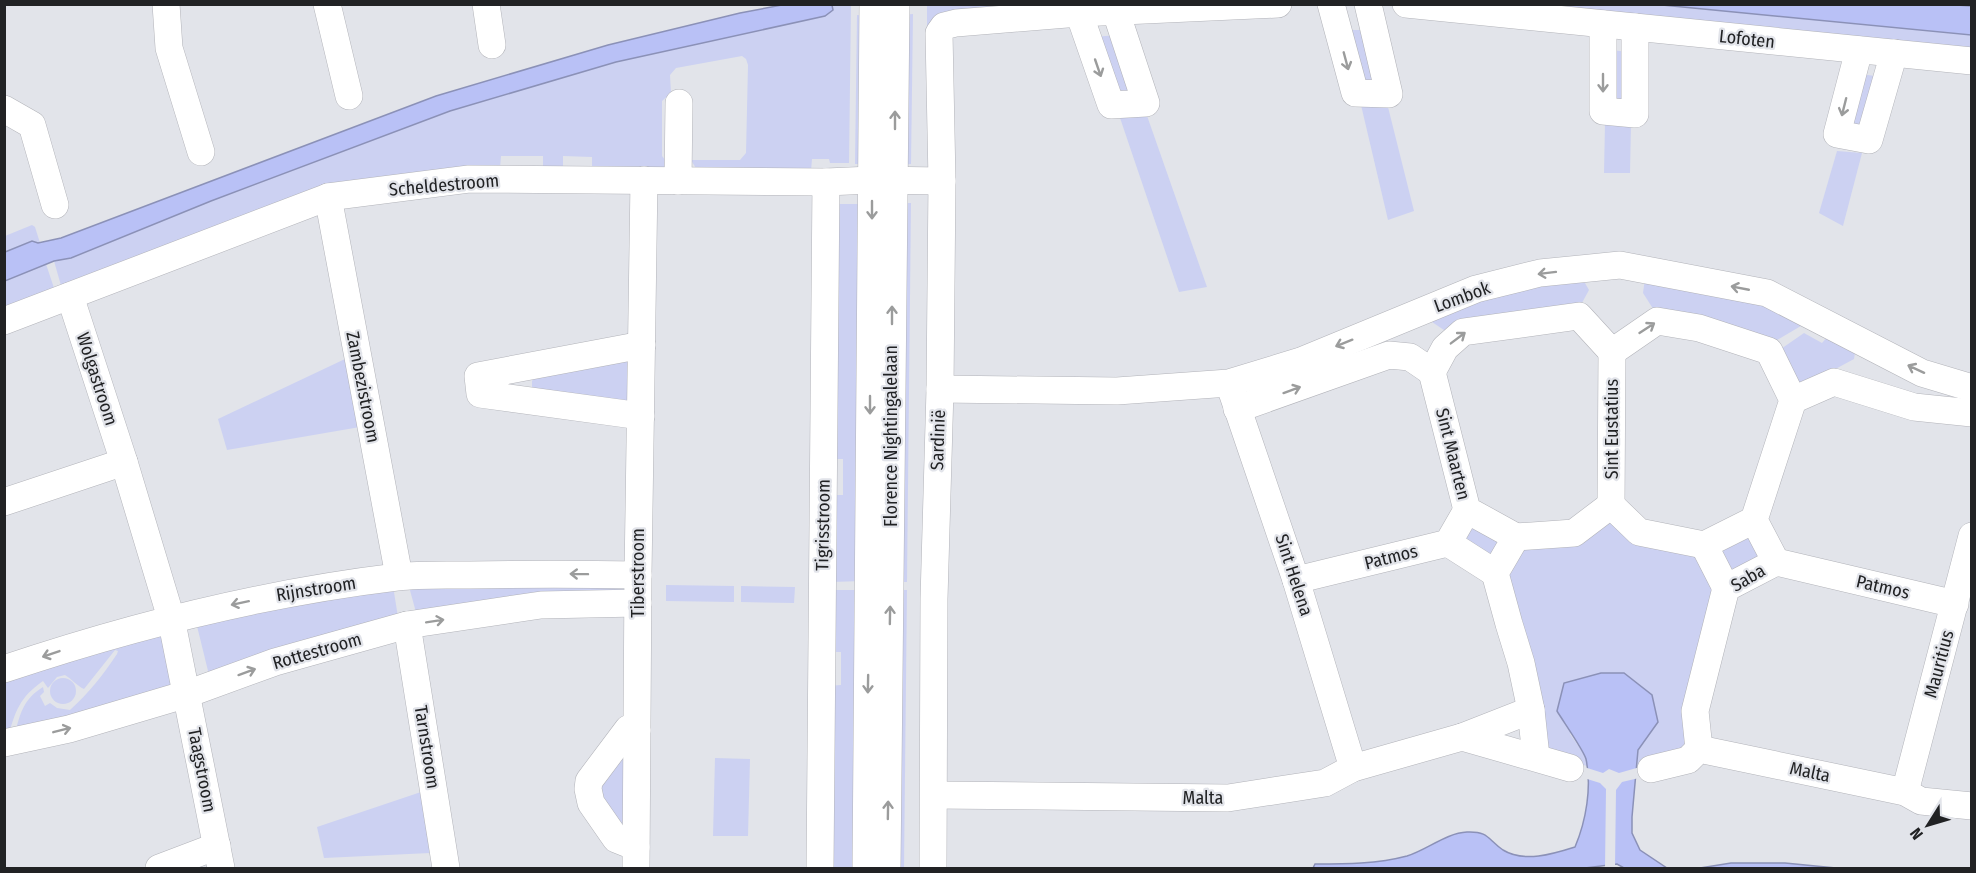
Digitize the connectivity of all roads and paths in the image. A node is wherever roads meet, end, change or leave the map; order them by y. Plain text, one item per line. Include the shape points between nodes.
1 (166, 4) edge
2 (327, 4) edge
3 (486, 4) edge
4 (873, 4) edge
5 (896, 4) edge
6 (1278, 4) edge
7 (1331, 4) edge
8 (1368, 4) edge
9 (1406, 4) edge
10 (1116, 12) junction
11 (1079, 13) junction
12 (1603, 24) junction
13 (1635, 27) junction
14 (492, 45) dead end
15 (1859, 50) junction
16 (1894, 53) junction
17 (1971, 61) edge
18 (349, 96) dead end
19 (679, 102) dead end
20 (4, 110) edge
21 (201, 152) dead end
22 (644, 180) junction
23 (883, 180) junction
24 (678, 181) junction
25 (942, 181) junction
26 (826, 182) junction
27 (328, 197) junction
28 (55, 205) dead end
29 (70, 296) junction
30 (4, 321) edge
31 (1379, 329) junction
32 (642, 345) junction
33 (1879, 351) junction
34 (1612, 352) junction
35 (1389, 355) junction
36 (524, 367) junction
37 (1432, 372) junction
38 (1834, 382) junction
39 (1229, 383) junction
40 (1971, 388) edge
41 (940, 389) junction
42 (524, 400) junction
43 (1792, 400) junction
44 (1237, 409) junction
45 (1971, 413) edge
46 (641, 416) junction
47 (124, 462) junction
48 (4, 502) edge
49 (1611, 506) junction
50 (1467, 510) junction
51 (1754, 520) junction
52 (1971, 536) edge
53 (1516, 537) junction
54 (1448, 543) junction
55 (1704, 545) junction
56 (1776, 562) junction
57 (1496, 573) junction
58 (638, 575) junction
59 (399, 576) junction
60 (1296, 580) junction
61 (1726, 588) junction
62 (638, 603) junction
63 (1955, 604) junction
64 (171, 618) junction
65 (407, 625) junction
66 (4, 669) edge
67 (187, 693) junction
68 (1531, 710) junction
69 (637, 730) junction
70 (1462, 737) junction
71 (4, 743) edge
72 (1699, 749) junction
73 (1536, 757) junction
74 (1353, 768) junction
75 (1570, 768) dead end
76 (1651, 769) dead end
77 (1905, 792) junction
78 (934, 795) junction
79 (1971, 806) edge
80 (219, 857) edge
81 (636, 858) edge
82 (159, 868) edge
83 (446, 868) edge
84 (820, 868) edge
85 (866, 868) edge
86 (887, 868) edge
87 (933, 868) edge

1 - 21 street via 169,48
2 - 18 street
3 - 14 street
4 - 23 street, Florence Nightingalelaan
23 -> 5 street, Florence Nightingalelaan
6 - 10 street
7 -> 8 street via 1355,93 1389,94
9 - 12 street, Lofoten
10 - 11 street
11 -> 10 street via 1111,105 1146,103
11 - 25 street, Sardinië via 944,26 939,33
12 - 13 street, Lofoten
12 -> 13 street via 1603,111 1635,114
13 - 15 street, Lofoten
15 - 16 street, Lofoten
15 -> 16 street via 1837,134 1869,140
16 - 17 street, Lofoten
19 - 24 street
20 - 28 street via 32,125
22 - 24 street, Scheldestroom
22 - 27 street, Scheldestroom via 469,179
22 - 32 street, Tiberstroom
23 - 25 street, Scheldestroom
23 - 26 street, Scheldestroom
23 -> 85 street, Florence Nightingalelaan
86 -> 23 street, Florence Nightingalelaan
24 - 26 street, Scheldestroom
25 - 41 street, Sardinië
26 - 84 street, Tigrisstroom
27 - 29 street, Scheldestroom
27 - 59 street, Zambezistroom
29 - 30 street, Scheldestroom
29 - 47 street, Wolgastroom
33 -> 31 street, Lombok via 1767,293 1620,265 1540,273 1476,289
31 - 35 street
31 -> 39 street, Lombok via 1301,361
32 - 36 street
32 - 46 street, Tiberstroom
33 - 38 street
40 -> 33 street, Lombok via 1922,373
37 -> 34 street, Lombok via 1445,348 1464,332 1579,316
34 -> 43 street via 1657,321 1700,328 1769,351
34 - 49 street, Sint Eustatius
35 - 37 street via 1410,357
44 -> 35 street
36 - 42 street
36 - 42 street via 478,376 480,394
37 - 50 street, Sint Maarten
38 - 43 street
38 - 45 street via 1914,407
39 - 41 street, Lombok via 1117,391
39 - 44 street, Sint Helena
41 - 78 street, Sardinië
42 - 46 street
43 - 51 street
44 - 60 street, Sint Helena
46 - 58 street, Tiberstroom
47 - 48 street
47 - 64 street, Wolgastroom
49 - 53 street via 1574,533
49 - 55 street via 1639,532
50 - 53 street, Sint Maarten
50 - 54 street
51 - 55 street
51 - 56 street, Saba
52 - 63 street, Mauritius
53 - 57 street
54 - 57 street
54 - 60 street, Patmos
55 - 61 street
56 - 61 street, Saba
56 - 63 street, Patmos
57 - 68 street
58 -> 59 street, Rijnstroom
58 - 62 street, Tiberstroom
59 -> 64 street, Rijnstroom
60 - 74 street, Sint Helena
61 - 72 street, Saba via 1695,711
65 -> 62 street, Rottestroom via 541,604
62 - 69 street, Tiberstroom
63 - 77 street, Mauritius
64 -> 66 street, Rijnstroom
64 - 67 street, Taagstroom
67 -> 65 street, Rottestroom via 275,662
65 - 83 street, Tarnstroom
71 -> 67 street, Rottestroom via 69,729
67 - 80 street, Taagstroom
68 - 70 street, Malta
68 - 73 street
69 - 81 street, Tiberstroom
69 - 81 street, Tiberstroom via 628,729 589,781 588,789 591,803 616,840
70 - 73 street
70 - 74 street, Malta
72 - 76 street via 1688,760
72 - 77 street, Malta
73 - 75 street
74 - 78 street, Malta via 1325,783 1227,798
77 - 79 street, Malta via 1921,801
78 - 87 street, Sardinië
80 - 82 street, Taagstroom

